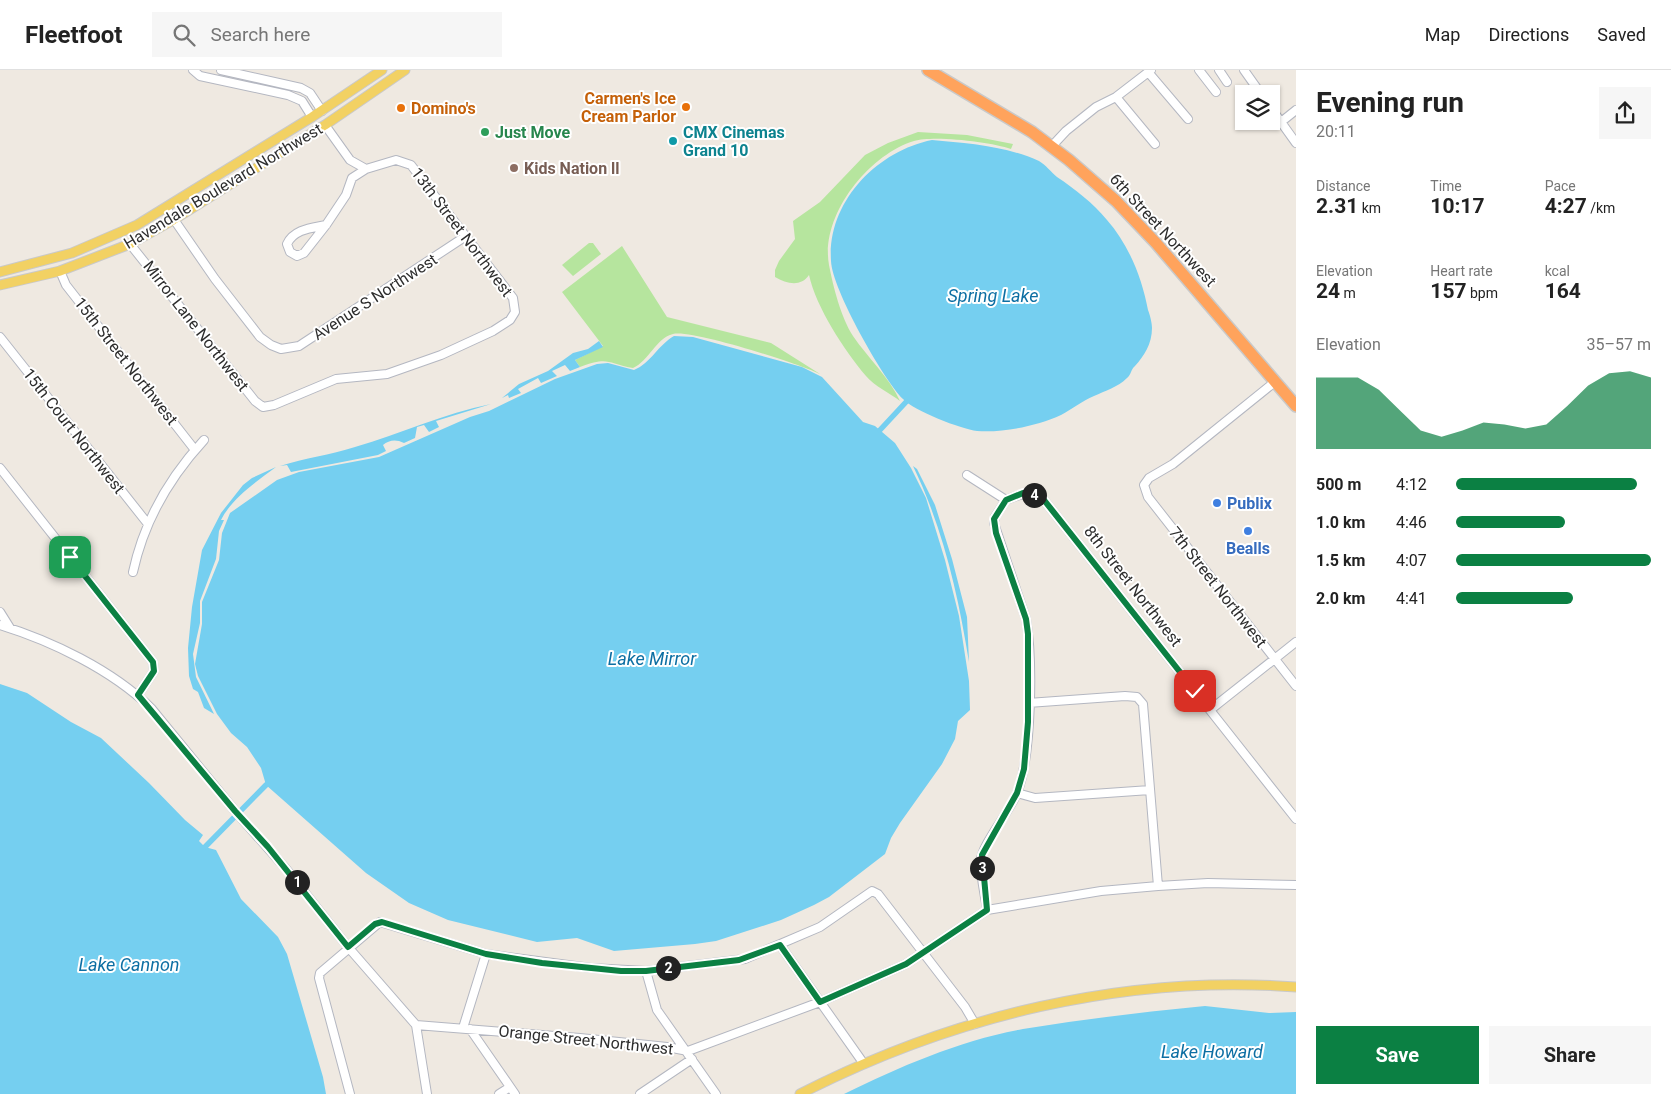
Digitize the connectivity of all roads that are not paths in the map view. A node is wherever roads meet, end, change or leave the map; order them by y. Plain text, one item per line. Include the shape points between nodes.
1 (194, 70) edge
2 (221, 70) edge
3 (405, 70) edge
4 (928, 70) edge
5 (1199, 70) edge
6 (1219, 70) edge
7 (1244, 70) edge
8 (378, 71) edge
9 (1150, 71) edge
10 (1227, 82) dead end
11 (1255, 85) edge
12 (1216, 92) dead end
13 (1116, 98) junction
14 (339, 99) junction
15 (1296, 110) edge
16 (322, 111) junction
17 (312, 118) junction
18 (1188, 119) dead end
19 (1281, 122) joint
20 (326, 125) junction
21 (1296, 143) edge
22 (1155, 144) dead end
23 (292, 146) junction
24 (1052, 146) junction
25 (350, 160) junction
26 (366, 169) junction
27 (352, 178) junction
28 (166, 208) junction
29 (173, 220) junction
30 (326, 225) junction
31 (466, 236) junction
32 (111, 238) junction
33 (130, 244) junction
34 (1, 270) edge
35 (60, 271) junction
36 (0, 285) edge
37 (0, 337) edge
38 (1276, 381) junction
39 (1296, 406) edge
40 (263, 407) joint
41 (204, 440) dead end
42 (195, 450) junction
43 (0, 468) edge
44 (967, 475) dead end
45 (1006, 500) junction
46 (148, 524) junction
47 (133, 572) dead end
48 (0, 612) edge
49 (0, 625) edge
50 (10, 628) junction
51 (1296, 642) edge
52 (1274, 659) junction
53 (1296, 686) edge
54 (138, 695) junction
55 (1028, 703) junction
56 (1210, 710) junction
57 (1150, 790) junction
58 (1017, 793) junction
59 (1296, 819) edge
60 (1296, 885) edge
61 (1158, 886) junction
62 (987, 910) junction
63 (780, 945) junction
64 (348, 947) junction
65 (486, 954) junction
66 (923, 954) junction
67 (646, 971) junction
68 (1296, 987) edge
69 (820, 1002) junction
70 (975, 1024) junction
71 (416, 1025) junction
72 (467, 1028) junction
73 (688, 1051) junction
74 (692, 1059) junction
75 (864, 1064) junction
76 (513, 1091) edge
77 (350, 1094) edge
78 (427, 1094) edge
79 (498, 1094) edge
80 (640, 1094) edge
81 (716, 1094) edge
82 (800, 1094) edge

1 - 17 street via 200,76 288,95 302,101
2 - 16 street via 301,88 316,100
3 - 20 main road, Havendale Boulevard Northwest
4 - 24 highway, 6th Street Northwest
5 - 12 street
6 - 10 street
7 - 11 street
8 - 14 main road, Havendale Boulevard Northwest
9 - 13 street
9 - 18 street
13 - 22 street
13 - 24 street via 1096,107
14 - 16 main road, Havendale Boulevard Northwest
14 - 20 main road via 326,119
15 - 19 street
16 - 17 main road, Havendale Boulevard Northwest
16 - 23 main road via 316,123
17 - 28 main road, Havendale Boulevard Northwest
19 - 21 street
20 - 23 main road, Havendale Boulevard Northwest
20 - 25 street
23 - 29 main road, Havendale Boulevard Northwest
24 - 38 highway, 6th Street Northwest via 1133,218
25 - 26 street
25 - 27 street
26 - 27 street, 13th Street Northwest
26 - 31 street, 13th Street Northwest via 396,160 411,164
27 - 30 street via 346,195
28 - 29 street
28 - 32 main road, Havendale Boulevard Northwest
29 - 31 street, Avenue S Northwest via 260,337 279,348 299,346
29 - 33 main road, Havendale Boulevard Northwest
30 - 30 street via 304,253 297,256 290,252 287,244 291,236
31 - 40 street, 13th Street Northwest via 513,298 515,312 510,320 468,344 387,374 336,379
32 - 34 main road, Havendale Boulevard Northwest via 72,253
32 - 35 main road via 95,250 67,262
33 - 35 main road, Havendale Boulevard Northwest
33 - 40 street, Mirror Lane Northwest
35 - 36 main road, Havendale Boulevard Northwest
35 - 42 street, 15th Street Northwest via 70,290
37 - 46 street, 15th Court Northwest
38 - 39 highway, 6th Street Northwest
38 - 52 street, 7th Street Northwest via 1144,485 1148,497
41 - 42 street
42 - 46 street via 165,491
43 - 54 street via 153,662 154,671
44 - 45 street
45 - 55 street via 994,519 1028,629
45 - 56 street, 8th Street Northwest via 1023,493 1044,500
46 - 47 street
48 - 50 street
49 - 50 street
50 - 54 street via 82,660
51 - 52 street
52 - 53 street, 7th Street Northwest
52 - 56 street
54 - 64 street via 294,878
55 - 57 street via 1137,697 1145,708
55 - 58 street via 1026,751
56 - 59 street, 8th Street Northwest
57 - 58 street via 1035,798
57 - 61 street
58 - 62 street via 982,855
60 - 61 street via 1208,883
61 - 62 street via 1101,890
62 - 66 street, Orange Street Northwest
63 - 66 street via 820,928 874,892
63 - 67 street via 739,960
63 - 69 street
64 - 65 street via 380,922
64 - 71 street
64 - 77 street via 320,973 319,978
65 - 67 street via 591,968
65 - 72 street
66 - 69 street, Orange Street Northwest
66 - 70 street
67 - 73 street via 657,1010
68 - 70 main road via 1218,984 1135,990 1053,1004
69 - 73 street, Orange Street Northwest
69 - 75 street
70 - 75 main road
71 - 72 street, Orange Street Northwest
71 - 78 street
72 - 73 street, Orange Street Northwest
72 - 76 street
73 - 74 street
74 - 80 street
74 - 81 street
75 - 82 main road
76 - 79 street

